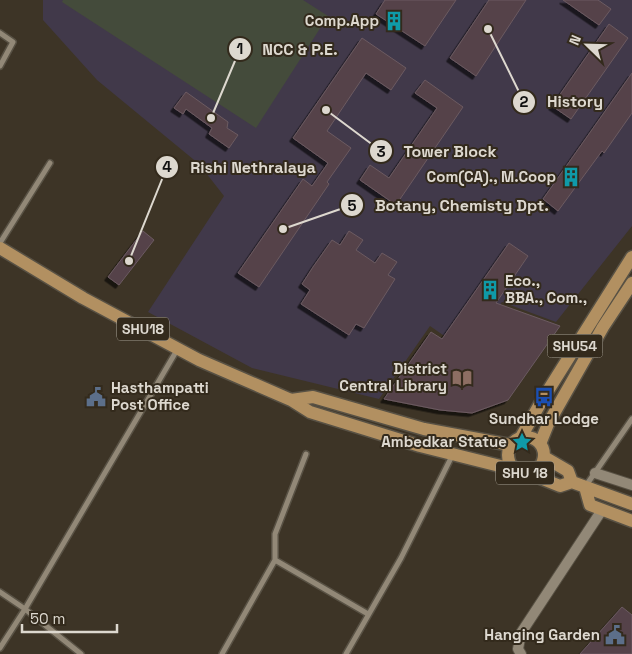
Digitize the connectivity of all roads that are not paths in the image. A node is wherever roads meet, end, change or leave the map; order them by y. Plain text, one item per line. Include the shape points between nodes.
1 (0, 33) edge
2 (0, 66) edge
3 (50, 163) dead end
4 (0, 243) edge
5 (0, 248) edge
6 (631, 261) edge
7 (632, 283) edge
8 (178, 348) junction
9 (291, 400) junction
10 (632, 419) edge
11 (522, 437) junction
12 (540, 444) junction
13 (511, 445) junction
14 (306, 454) dead end
15 (453, 454) junction
16 (544, 457) junction
17 (522, 472) junction
18 (595, 473) junction
19 (572, 482) junction
20 (632, 485) edge
21 (585, 487) junction
22 (632, 504) edge
23 (602, 510) junction
24 (632, 521) edge
25 (275, 560) junction
26 (0, 592) edge
27 (25, 609) junction
28 (368, 614) junction
29 (0, 648) edge
30 (517, 652) edge
31 (82, 654) edge
32 (222, 654) edge
33 (346, 654) edge

1 - 2 street via 13,42
3 - 4 street
5 - 8 main road, SHU18 via 83,298
6 - 11 main road, SHU54 via 532,415
7 - 12 main road, SHU54 via 603,327
8 - 9 main road, SHU18
8 - 27 street
9 - 13 main road, SHU18 via 313,397 424,429
9 - 15 main road via 310,412
10 - 18 street
11 - 12 main road, SHU 18 via 533,438
11 - 13 main road, SHU 18
12 - 16 main road, SHU 18
13 - 17 main road, SHU 18 via 509,462
14 - 25 street via 275,534
15 - 17 main road
15 - 28 street via 401,558
16 - 17 main road, SHU 18 via 539,468
16 - 19 main road via 568,471
17 - 19 main road via 560,486
18 - 20 street
18 - 21 street
19 - 21 main road
21 - 22 main road
21 - 23 main road via 590,505
23 - 24 main road
23 - 30 street via 521,633
25 - 28 street
25 - 32 street
26 - 27 street
27 - 29 street
27 - 31 street
28 - 33 street

